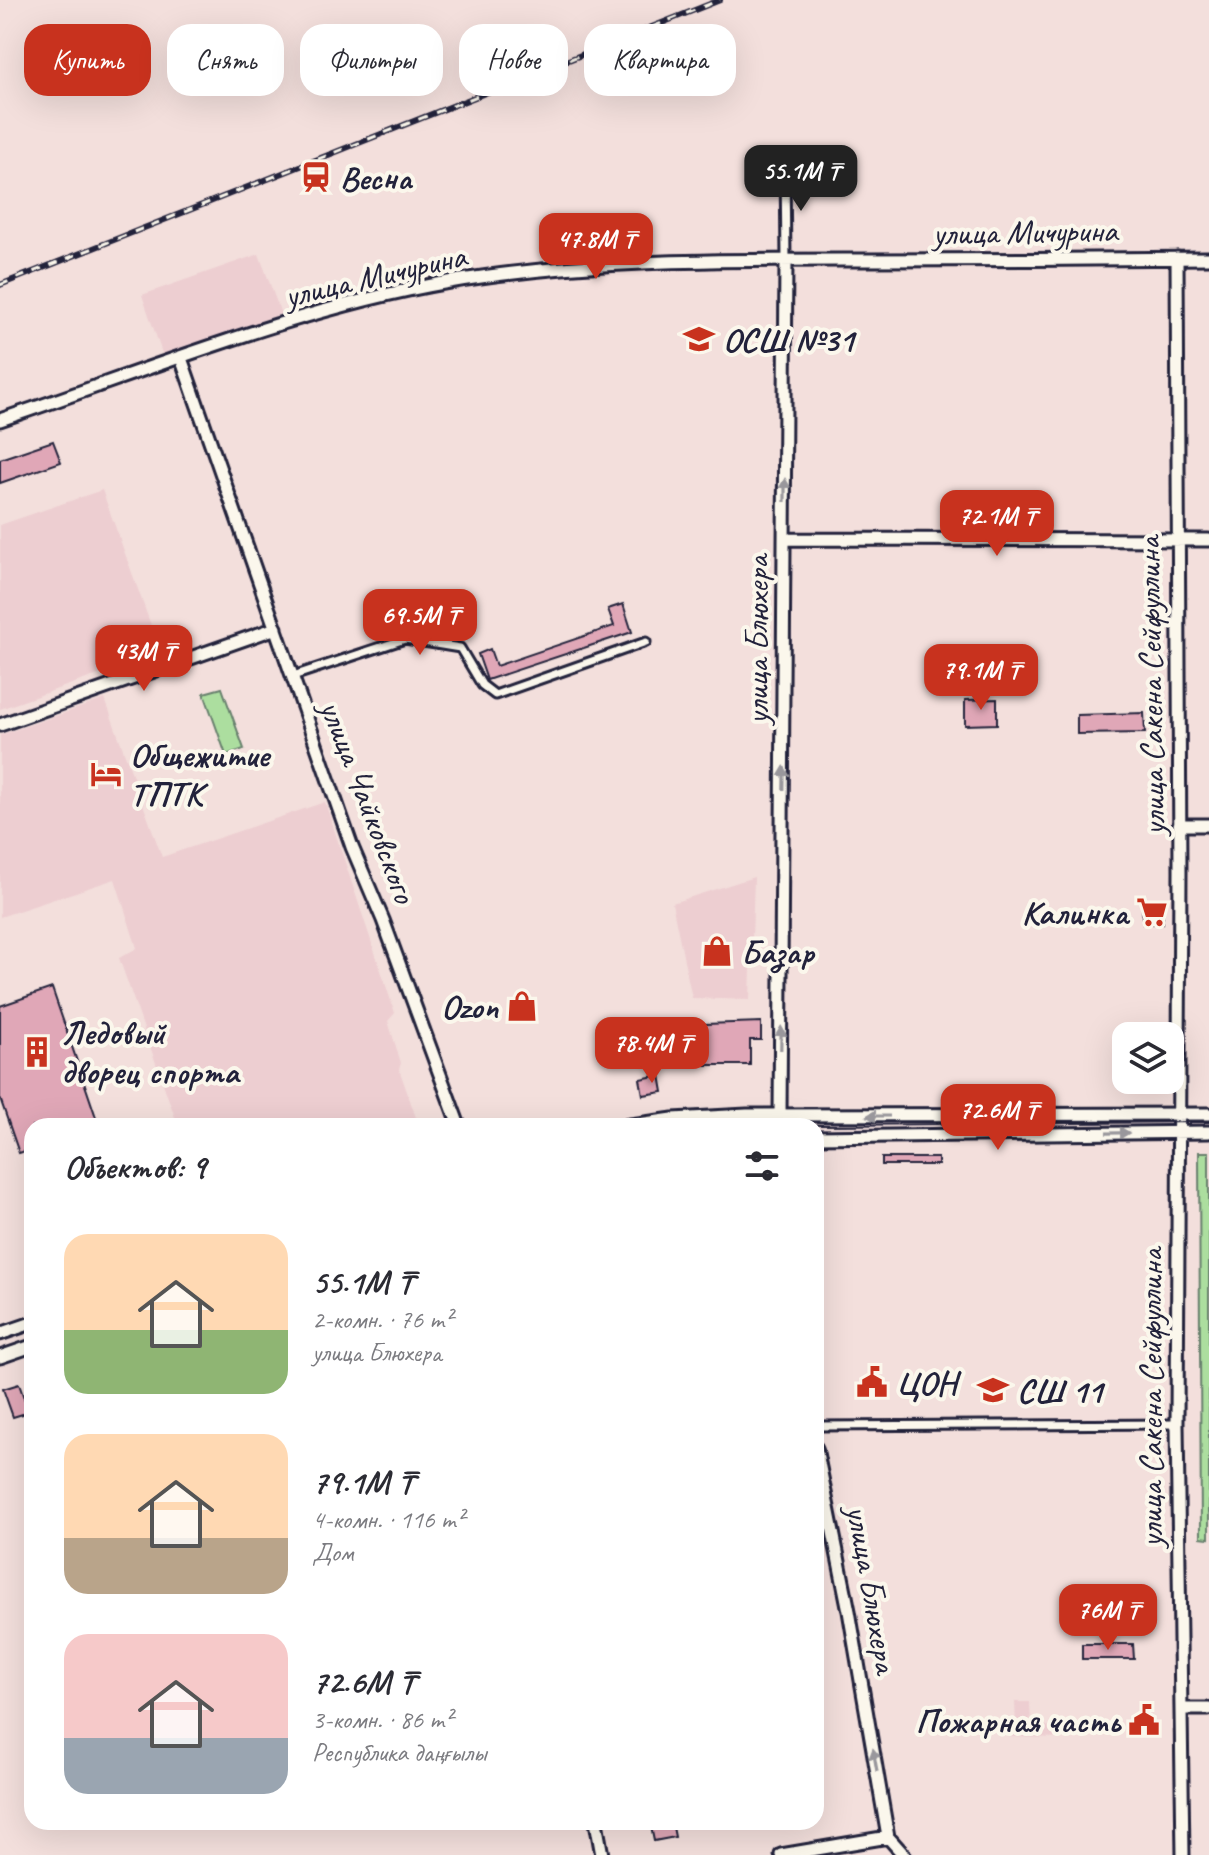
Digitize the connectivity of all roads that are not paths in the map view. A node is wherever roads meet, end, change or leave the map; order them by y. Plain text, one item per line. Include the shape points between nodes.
1 (785, 165) dead end
2 (1177, 258) junction
3 (1209, 258) edge
4 (786, 260) junction
5 (181, 358) junction
6 (0, 420) edge
7 (784, 539) junction
8 (1209, 540) edge
9 (1176, 541) junction
10 (276, 628) junction
11 (646, 642) dead end
12 (293, 676) junction
13 (0, 725) edge
14 (1179, 825) junction
15 (1209, 825) edge
16 (1180, 1114) junction
17 (1209, 1114) edge
18 (780, 1116) junction
19 (456, 1118) edge
20 (709, 1118) edge
21 (1209, 1132) edge
22 (1179, 1133) junction
23 (824, 1137) edge
24 (24, 1323) edge
25 (0, 1334) edge
26 (24, 1349) edge
27 (0, 1357) edge
28 (1177, 1424) junction
29 (824, 1426) edge
30 (824, 1491) edge
31 (1182, 1709) junction
32 (1209, 1709) edge
33 (597, 1830) edge
34 (888, 1837) junction
35 (602, 1855) edge
36 (781, 1855) edge
37 (904, 1855) edge
38 (1183, 1855) edge

1 - 4 street, улица Блюхера
2 - 3 street, улица Мичурина
2 - 4 street, улица Мичурина
2 - 9 street, улица Сакена Сейфуллина
4 - 5 street, улица Мичурина via 579,264 452,281 323,311
7 -> 4 street, улица Блюхера
5 - 6 street, улица Мичурина
5 - 10 street, улица Чайковского
7 - 9 street
18 -> 7 street, улица Блюхера
8 - 9 street
9 - 14 street, улица Сакена Сейфуллина
10 - 12 street, улица Чайковского
10 - 13 street
11 - 12 street via 495,695 482,685 460,648 405,639
12 - 19 street, улица Чайковского
14 - 15 street
14 - 16 street, улица Сакена Сейфуллина
16 - 17 street
16 -> 18 street
16 - 22 street, улица Сакена Сейфуллина
18 - 20 street
21 - 22 street
23 -> 22 street
22 - 28 street, улица Сакена Сейфуллина
24 - 25 street
26 - 27 street
28 - 29 street
28 - 31 street, улица Сакена Сейфуллина
34 -> 30 street, улица Блюхера
31 - 32 street
31 - 38 street, улица Сакена Сейфуллина
33 - 35 street
34 - 36 street
34 - 37 street

